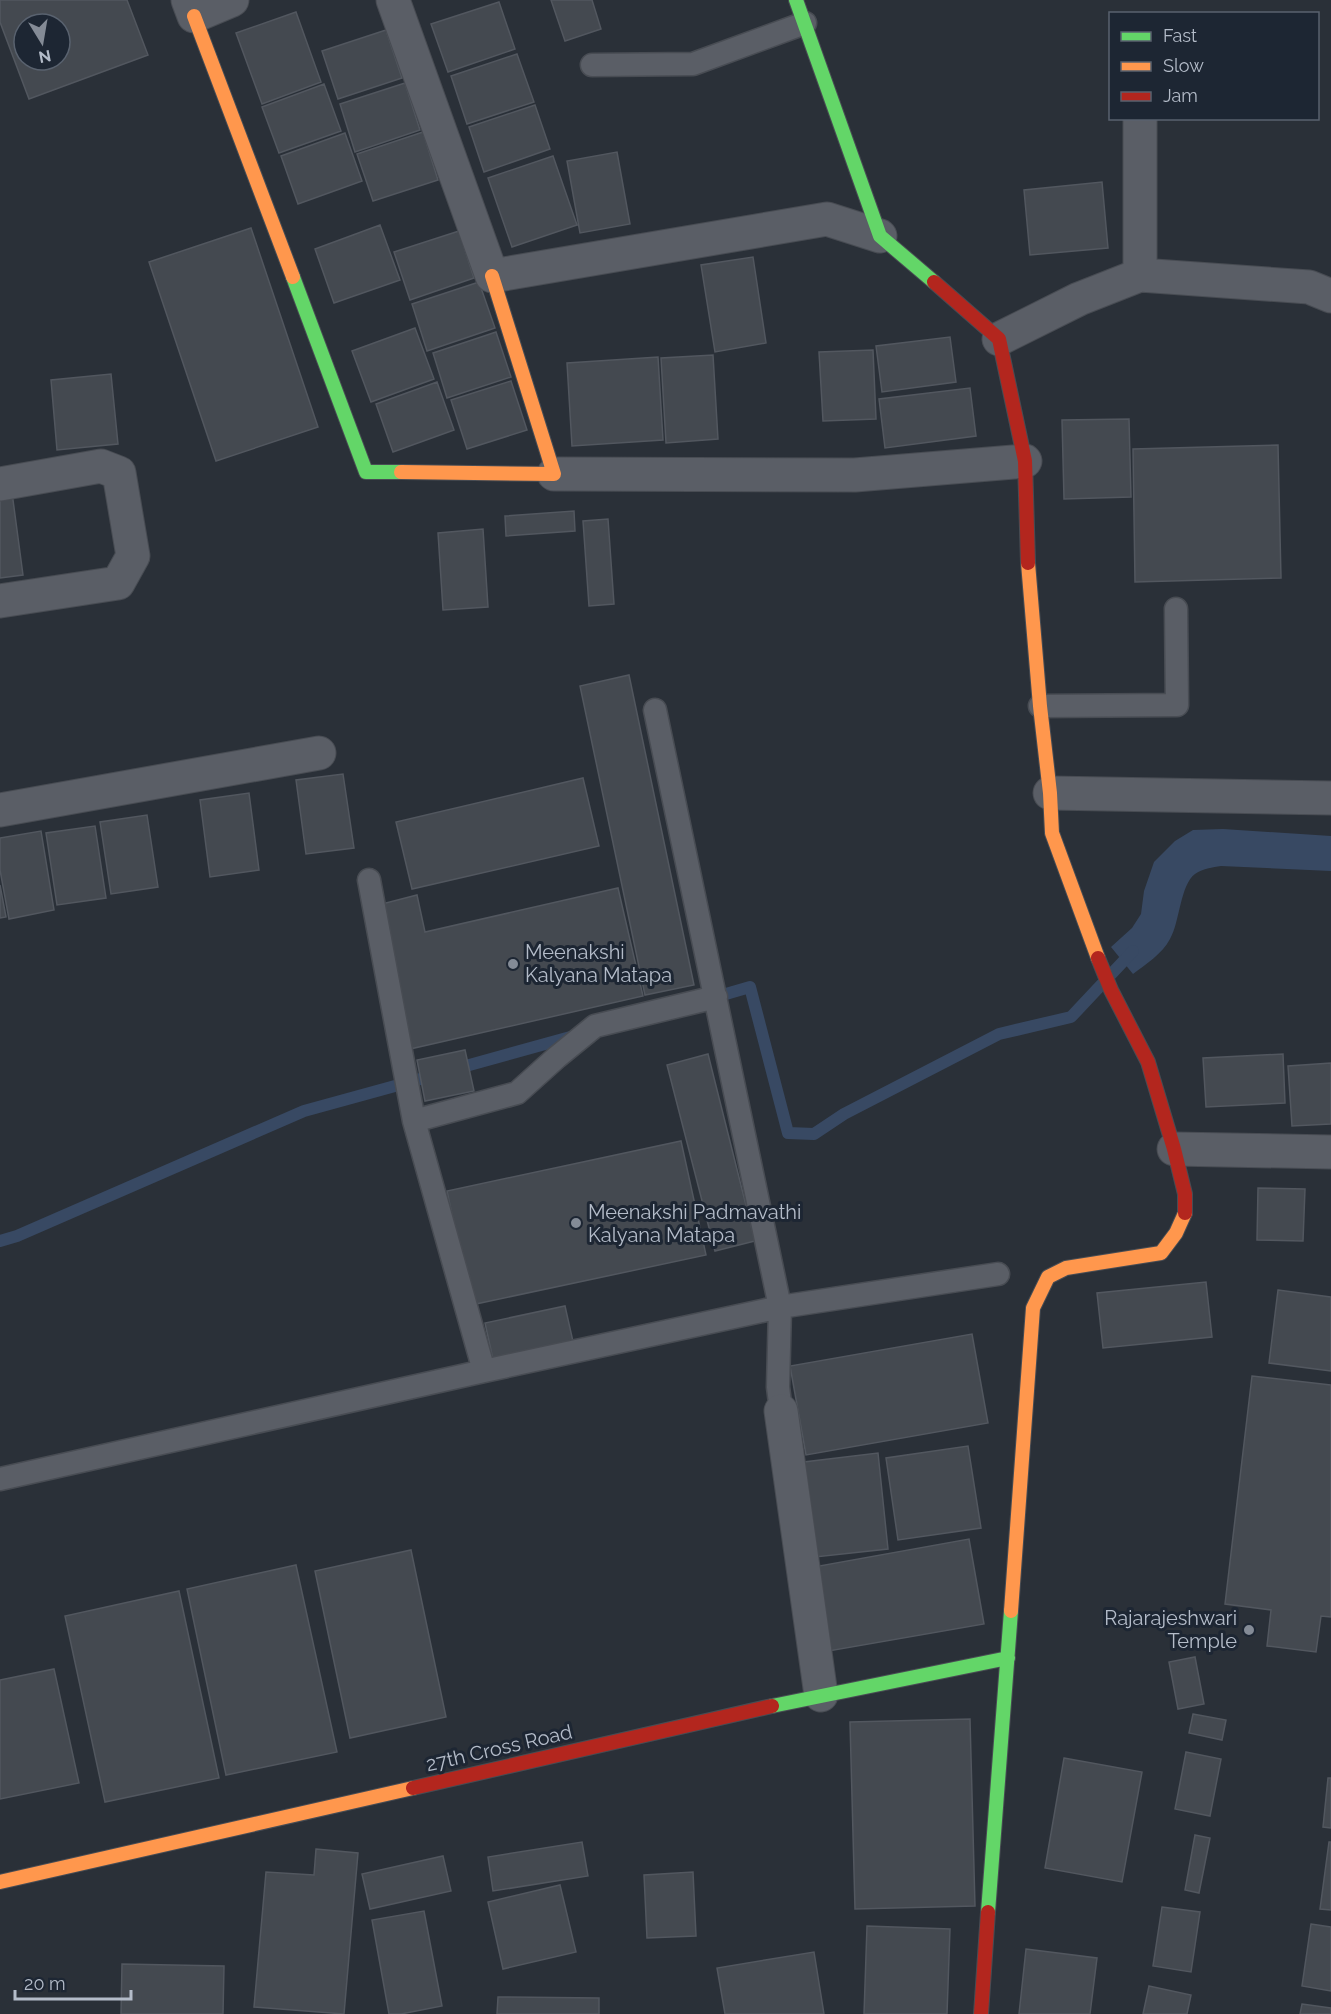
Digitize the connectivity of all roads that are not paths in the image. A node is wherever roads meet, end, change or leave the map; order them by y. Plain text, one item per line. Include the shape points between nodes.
1 (232, 0) edge
2 (393, 0) edge
3 (796, 0) edge
4 (191, 8) edge
5 (805, 23) junction
6 (592, 65) dead end
7 (1140, 120) edge
8 (880, 236) junction
9 (1140, 275) junction
10 (492, 276) junction
11 (1331, 296) edge
12 (999, 339) junction
13 (1026, 461) junction
14 (554, 474) junction
15 (0, 484) edge
16 (0, 601) edge
17 (1176, 609) dead end
18 (1040, 706) junction
19 (655, 710) dead end
20 (319, 753) dead end
21 (1050, 793) junction
22 (1331, 798) edge
23 (0, 810) edge
24 (369, 880) dead end
25 (716, 997) junction
26 (414, 1121) junction
27 (1174, 1149) junction
28 (1331, 1152) edge
29 (998, 1274) dead end
30 (780, 1307) junction
31 (484, 1371) junction
32 (781, 1411) joint
33 (0, 1479) edge
34 (1008, 1658) junction
35 (821, 1695) junction
36 (0, 1882) edge
37 (981, 2014) edge

1 - 4 street
2 - 10 street
3 - 5 street
4 - 14 street via 366,472
5 - 6 lane via 693,64
5 - 8 street
7 - 9 street
8 - 10 street via 827,219
8 - 12 street
9 - 11 street via 1309,287
9 - 12 street via 1079,299
10 - 14 street
12 - 13 street
13 - 14 street via 855,475
13 - 18 street via 1028,565
15 - 16 street via 101,466 119,473 133,556 118,583
17 - 18 lane via 1177,705
18 - 21 street
19 - 25 lane
20 - 23 street
21 - 22 street
21 - 27 street via 1052,833 1111,990 1148,1062
24 - 26 lane
25 - 26 lane via 595,1026 517,1093
25 - 30 lane
26 - 31 lane
27 - 28 street
27 - 34 street via 1185,1194 1185,1214 1161,1253 1066,1268 1048,1277 1033,1308
29 - 30 lane
30 - 31 lane
30 - 32 lane via 777,1387
31 - 33 lane
32 - 35 street
34 - 35 street, 27th Cross Road
34 - 37 street
35 - 36 street, 27th Cross Road

